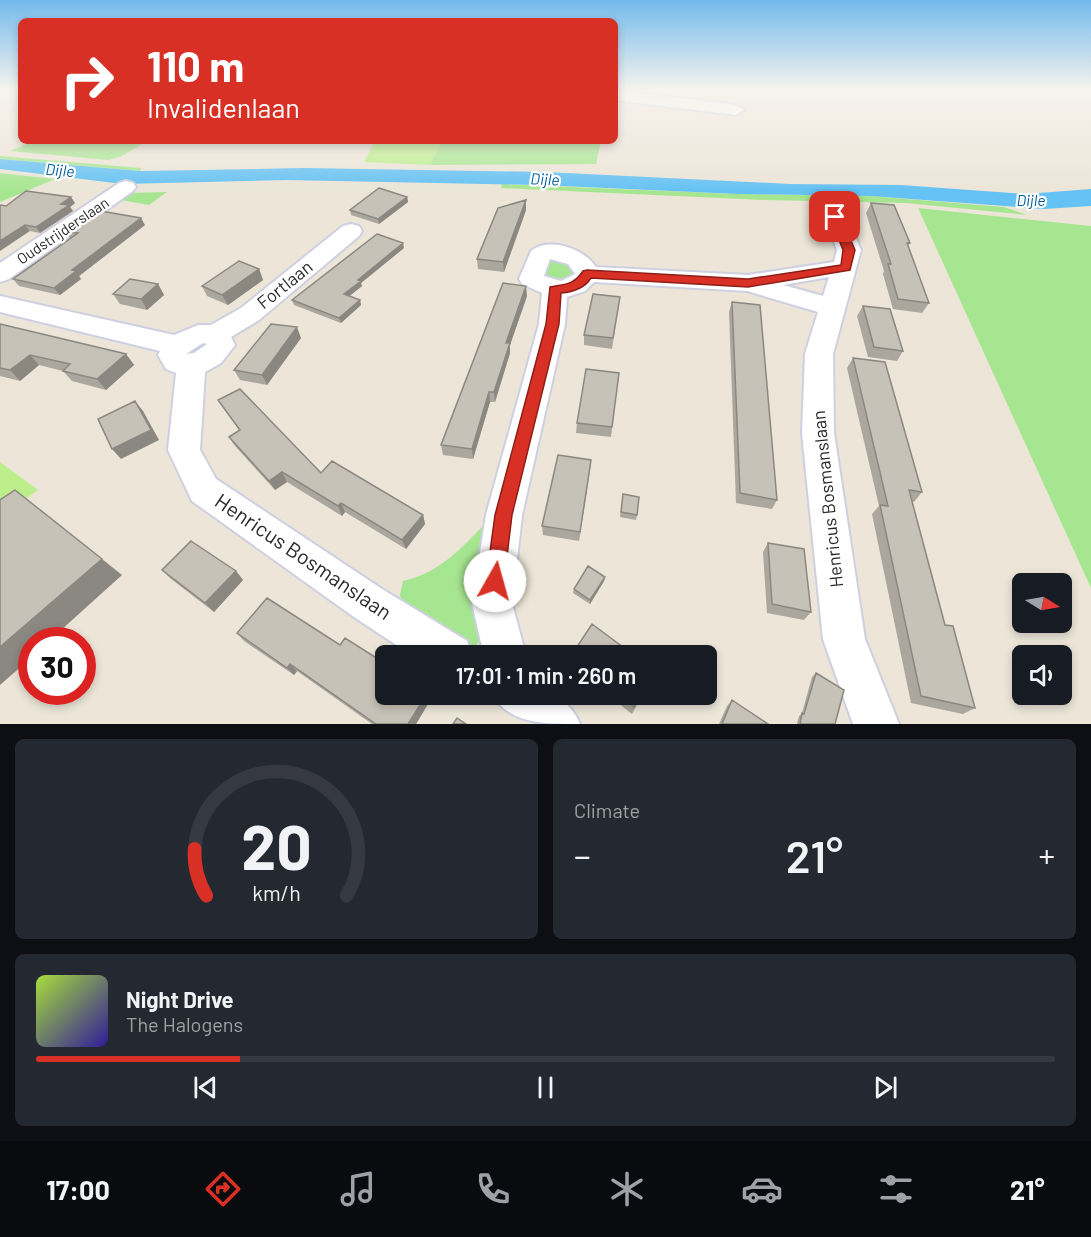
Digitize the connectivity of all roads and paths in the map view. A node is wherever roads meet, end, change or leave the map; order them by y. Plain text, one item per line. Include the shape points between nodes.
1 (126, 187) dead end
2 (830, 203) dead end
3 (351, 231) dead end
4 (846, 267) junction
5 (0, 274) edge
6 (587, 274) junction
7 (748, 283) junction
8 (555, 290) junction
9 (0, 304) edge
10 (833, 308) junction
11 (184, 355) junction
12 (435, 645) edge
13 (502, 645) edge
14 (529, 705) edge
15 (557, 724) edge
16 (876, 724) edge

1 - 5 street, Oudstrijderslaan
2 - 4 street, Henricus Bosmanslaan via 849,250
3 - 11 street, Fortlaan via 250,314 216,334 219,350 207,360
4 - 7 street
4 - 10 street, Henricus Bosmanslaan
6 - 7 street
6 - 8 street via 582,283 570,289
6 - 8 street via 578,260 544,252 531,279
7 - 10 street
8 - 13 street via 552,324 504,515 492,603
9 - 11 street
10 - 16 street, Henricus Bosmanslaan via 819,354 818,432 844,639
11 - 12 street, Henricus Bosmanslaan via 184,450 204,490
14 - 15 street

